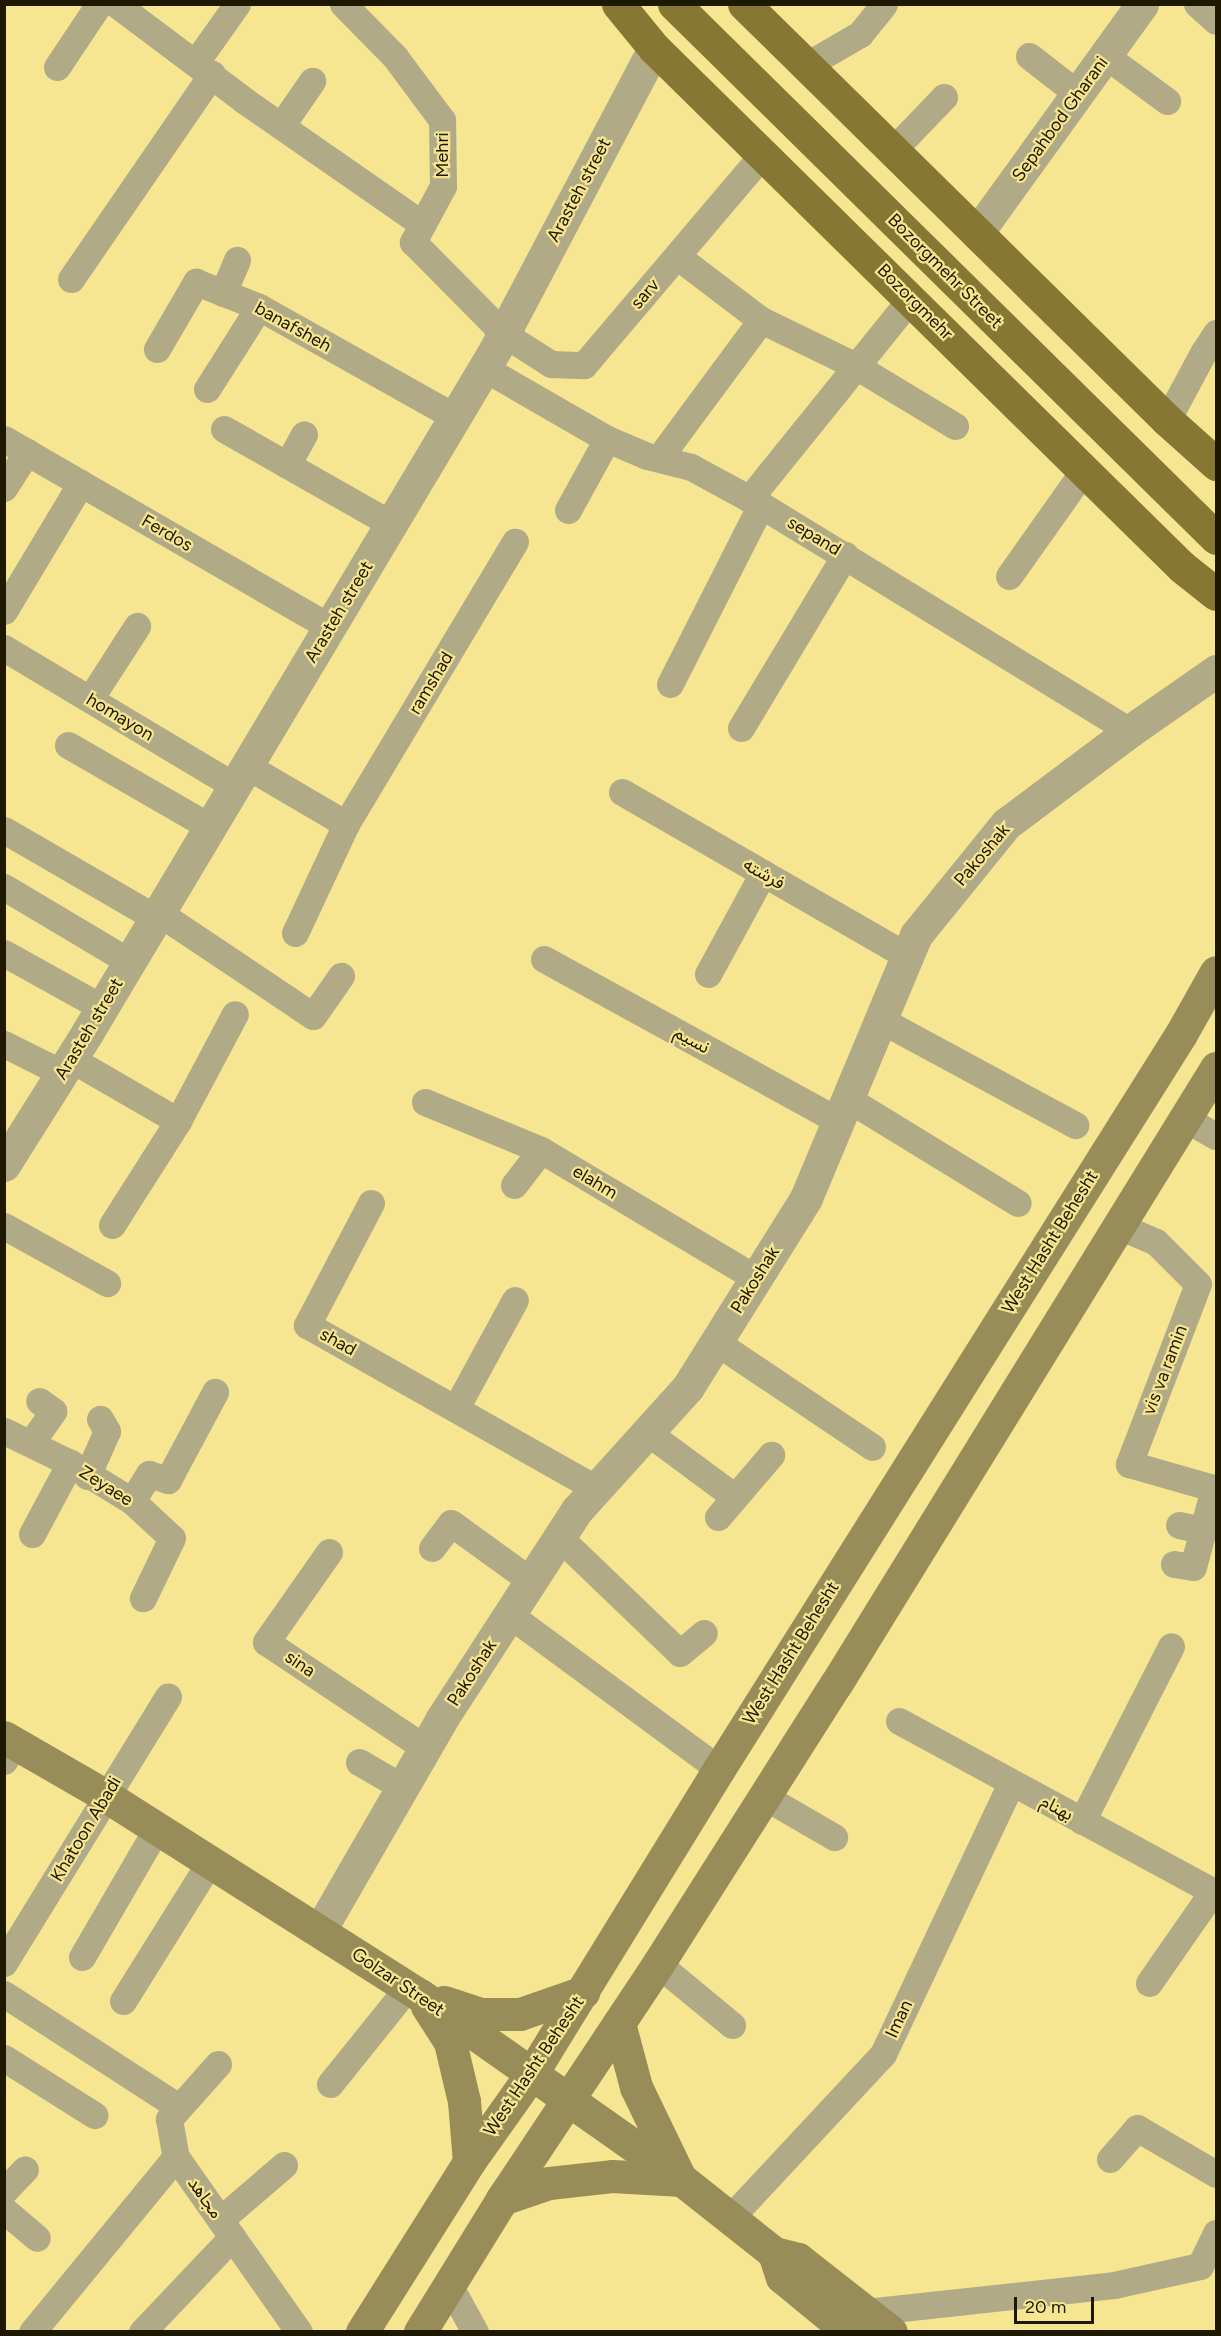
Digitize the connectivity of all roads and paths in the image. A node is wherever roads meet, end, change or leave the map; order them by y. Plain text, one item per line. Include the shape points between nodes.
1 (99, 4) edge
2 (116, 4) edge
3 (237, 4) edge
4 (343, 4) edge
5 (618, 4) edge
6 (674, 4) edge
7 (704, 4) edge
8 (744, 4) edge
9 (884, 4) edge
10 (1142, 4) edge
11 (1197, 4) edge
12 (1216, 21) edge
13 (654, 48) junction
14 (1029, 56) dead end
15 (1106, 56) junction
16 (805, 66) junction
17 (57, 67) dead end
18 (204, 68) junction
19 (312, 81) dead end
20 (1078, 94) junction
21 (944, 97) dead end
22 (1167, 101) dead end
23 (281, 126) junction
24 (892, 151) junction
25 (763, 154) junction
26 (422, 224) junction
27 (977, 233) junction
28 (678, 256) junction
29 (237, 260) dead end
30 (70, 279) dead end
31 (224, 293) junction
32 (911, 298) junction
33 (259, 307) junction
34 (761, 320) junction
35 (1216, 333) edge
36 (504, 334) junction
37 (157, 349) dead end
38 (854, 365) junction
39 (484, 368) junction
40 (207, 388) dead end
41 (455, 417) junction
42 (1167, 420) junction
43 (955, 426) dead end
44 (224, 429) dead end
45 (304, 434) dead end
46 (607, 439) junction
47 (16, 446) edge
48 (659, 458) junction
49 (1216, 464) edge
50 (287, 465) junction
51 (1084, 470) junction
52 (81, 483) junction
53 (4, 488) edge
54 (755, 502) junction
55 (568, 510) dead end
56 (1216, 517) edge
57 (392, 524) junction
58 (1216, 538) edge
59 (515, 542) dead end
60 (845, 555) junction
61 (1216, 566) edge
62 (1182, 567) junction
63 (1009, 576) dead end
64 (1216, 594) edge
65 (4, 611) edge
66 (137, 626) dead end
67 (329, 627) junction
68 (4, 648) edge
69 (1216, 671) edge
70 (670, 684) dead end
71 (90, 699) junction
72 (741, 728) dead end
73 (1130, 731) junction
74 (68, 745) dead end
75 (241, 776) junction
76 (622, 792) dead end
77 (346, 824) junction
78 (210, 828) junction
79 (4, 830) edge
80 (763, 873) junction
81 (4, 887) edge
82 (158, 915) junction
83 (295, 933) dead end
84 (4, 953) edge
85 (907, 956) junction
86 (544, 959) dead end
87 (130, 962) junction
88 (1216, 972) edge
89 (708, 974) dead end
90 (341, 976) dead end
91 (103, 1008) junction
92 (235, 1014) dead end
93 (881, 1020) junction
94 (4, 1044) edge
95 (67, 1066) junction
96 (1216, 1068) edge
97 (425, 1102) dead end
98 (843, 1110) junction
99 (1186, 1119) junction
100 (178, 1121) junction
101 (1075, 1125) dead end
102 (1216, 1136) edge
103 (541, 1150) junction
104 (4, 1165) edge
105 (514, 1185) dead end
106 (371, 1203) dead end
107 (1018, 1203) dead end
108 (112, 1225) dead end
109 (4, 1226) edge
110 (1119, 1226) junction
111 (756, 1278) junction
112 (107, 1283) dead end
113 (515, 1300) dead end
114 (716, 1342) junction
115 (215, 1392) dead end
116 (39, 1401) dead end
117 (456, 1408) junction
118 (100, 1419) dead end
119 (4, 1431) edge
120 (647, 1432) junction
121 (31, 1443) junction
122 (872, 1447) dead end
123 (771, 1455) dead end
124 (78, 1470) junction
125 (597, 1489) junction
126 (1215, 1489) edge
127 (132, 1501) junction
128 (32, 1533) dead end
129 (560, 1538) junction
130 (432, 1548) dead end
131 (329, 1552) dead end
132 (1183, 1566) dead end
133 (531, 1581) junction
134 (143, 1598) dead end
135 (510, 1615) junction
136 (704, 1633) dead end
137 (1171, 1646) dead end
138 (168, 1696) dead end
139 (899, 1721) dead end
140 (8, 1747) edge
141 (425, 1748) junction
142 (359, 1762) dead end
143 (718, 1769) junction
144 (1011, 1783) junction
145 (402, 1787) junction
146 (106, 1796) junction
147 (765, 1797) junction
148 (1082, 1821) junction
149 (157, 1828) junction
150 (834, 1837) dead end
151 (210, 1862) junction
152 (1215, 1892) edge
153 (320, 1930) junction
154 (82, 1957) dead end
155 (4, 1963) edge
156 (658, 1964) junction
157 (1149, 1983) dead end
158 (414, 1991) junction
159 (584, 1992) junction
160 (4, 1994) edge
161 (123, 2001) dead end
162 (619, 2023) junction
163 (732, 2025) dead end
164 (4, 2058) edge
165 (218, 2064) dead end
166 (532, 2073) junction
167 (330, 2084) dead end
168 (567, 2098) junction
169 (179, 2107) junction
170 (94, 2115) dead end
171 (176, 2157) junction
172 (1110, 2159) dead end
173 (469, 2162) junction
174 (284, 2165) dead end
175 (25, 2169) dead end
176 (1216, 2174) edge
177 (682, 2180) junction
178 (4, 2191) edge
179 (502, 2199) junction
180 (4, 2210) edge
181 (731, 2217) junction
182 (226, 2228) junction
183 (1216, 2233) edge
184 (37, 2238) dead end
185 (1208, 2268) edge
186 (448, 2283) junction
187 (861, 2328) edge
188 (32, 2331) edge
189 (142, 2331) edge
190 (300, 2331) edge
191 (362, 2331) edge
192 (420, 2331) edge
193 (475, 2331) edge

1 - 17 street
2 - 18 street
3 - 18 street
4 - 26 street, Mehri via 395,57 442,120 443,186
5 - 13 main road, Bozorgmehr
6 - 58 main road, Bozorgmehr Street
7 - 56 main road, Bozorgmehr Street
8 - 16 main road
9 - 16 street via 860,34
10 - 15 street, Sepahbod Gharani
11 - 12 street
13 - 25 main road, Bozorgmehr
13 - 36 street, Arasteh street
14 - 20 street
15 - 20 street, Sepahbod Gharani
15 - 22 street
16 - 24 main road
18 - 23 street
18 - 30 street
19 - 23 street
20 - 27 street, Sepahbod Gharani
21 - 24 street
23 - 26 street
24 - 27 main road
25 - 28 street, sarv
25 - 32 main road, Bozorgmehr
26 - 36 street, Mehri via 413,242
27 - 42 main road
28 - 34 street
28 - 36 street, sarv via 584,365 551,364
29 - 31 street
31 - 33 street, banafsheh
31 - 37 street, banafsheh via 196,282
32 - 38 street
32 - 51 main road, Bozorgmehr
33 - 40 street
33 - 41 street, banafsheh
34 - 38 street
34 - 48 street
35 - 42 street
36 - 39 street, Arasteh street
38 - 43 street
38 - 54 street
39 - 41 street, Arasteh street
39 - 46 street, sepand
41 - 57 street, Arasteh street
42 - 49 main road
44 - 50 street
45 - 50 street
46 - 48 street, sepand
46 - 55 street
47 - 52 street, Ferdos
47 - 53 street
48 - 54 street, sepand via 691,467
50 - 57 street
51 - 62 main road, Bozorgmehr
51 - 63 street
52 - 65 street
52 - 67 street, Ferdos
54 - 60 street, sepand
54 - 70 street
57 - 67 street, Arasteh street
59 - 77 street, ramshad
60 - 72 street
60 - 73 street, sepand
61 - 62 main road via 1200,570
62 - 64 main road, Bozorgmehr
66 - 71 street
67 - 75 street, Arasteh street
68 - 71 street, homayon
69 - 73 street, Pakoshak
71 - 75 street, homayon
73 - 85 street, Pakoshak via 1006,824 916,935
74 - 78 street
75 - 77 street
75 - 78 street, Arasteh street
76 - 80 street, فرشته
77 - 83 street, ramshad
78 - 82 street, Arasteh street
79 - 82 street
80 - 85 street, فرشته
80 - 89 street
81 - 87 street
82 - 87 street, Arasteh street
82 - 90 street via 313,1016
84 - 91 street
85 - 93 street, Pakoshak
86 - 98 street, نسیم
87 - 91 street, Arasteh street
88 - 143 main road, West Hasht Behesht
91 - 95 street, Arasteh street
92 - 100 street
93 - 98 street, Pakoshak
93 - 101 street
94 - 95 street
95 - 100 street
95 - 104 street, Arasteh street
96 - 99 main road
97 - 103 street, elahm
98 - 107 street, نسیم
98 - 111 street, Pakoshak via 806,1198
99 - 102 street
99 - 110 main road
100 - 108 street
103 - 105 street
103 - 111 street, elahm
106 - 117 street, shad via 308,1324
109 - 112 street
110 - 126 street, vis va ramin via 1156,1242 1198,1284 1129,1464
110 - 147 main road
111 - 114 street, Pakoshak
113 - 117 street
114 - 120 street, Pakoshak via 688,1387
114 - 122 street
115 - 127 street via 168,1480 149,1474
116 - 121 street via 53,1411
117 - 125 street, shad
118 - 124 street via 106,1431
119 - 121 street, Zeyaee
120 - 123 street via 727,1507
120 - 125 street, Pakoshak
121 - 124 street, Zeyaee
124 - 127 street, Zeyaee
124 - 128 street
125 - 129 street, Pakoshak
126 - 132 street via 1191,1528
127 - 134 street, Zeyaee via 172,1538
129 - 133 street, Pakoshak
129 - 136 street via 680,1653
130 - 133 street via 451,1523
131 - 141 street, sina via 266,1642
133 - 135 street, Pakoshak
135 - 141 street, Pakoshak
135 - 143 street
137 - 148 street
138 - 146 street, Khatoon Abadi
139 - 144 street, بهنام
140 - 146 main road, Golzar Street
141 - 145 street, Pakoshak
142 - 145 street
143 - 159 main road, West Hasht Behesht
144 - 148 street, بهنام
144 - 181 street, Iman via 883,2054
145 - 153 street, Pakoshak
146 - 149 main road, Golzar Street
146 - 155 street, Khatoon Abadi
147 - 150 street
147 - 156 main road
148 - 152 street, بهنام
149 - 151 main road, Golzar Street
149 - 154 street
151 - 153 main road, Golzar Street
151 - 161 street
152 - 157 street
153 - 158 main road, Golzar Street
156 - 162 main road
156 - 163 street
158 - 159 main road via 482,2014 520,2014
158 - 166 main road, Golzar Street
158 - 167 street
158 - 173 main road via 450,2042 464,2101
159 - 166 main road, West Hasht Behesht
160 - 169 street
162 - 168 main road
162 - 177 main road via 636,2087
164 - 170 street
165 - 169 street, مجاهد
166 - 168 main road, Golzar Street
166 - 173 main road, West Hasht Behesht
168 - 177 main road, Golzar Street
168 - 179 main road
169 - 171 street, مجاهد via 169,2119
171 - 182 street, مجاهد
171 - 188 street
172 - 176 street via 1137,2128
173 - 191 main road, West Hasht Behesht
174 - 182 street
175 - 178 street
177 - 179 main road via 591,2178 549,2183
177 - 181 main road, Golzar Street
179 - 186 main road
180 - 184 street
181 - 187 main road, Golzar Street via 774,2253 798,2259
182 - 189 street
182 - 190 street, مجاهد
183 - 185 street
185 - 187 street
186 - 192 main road
186 - 193 street

